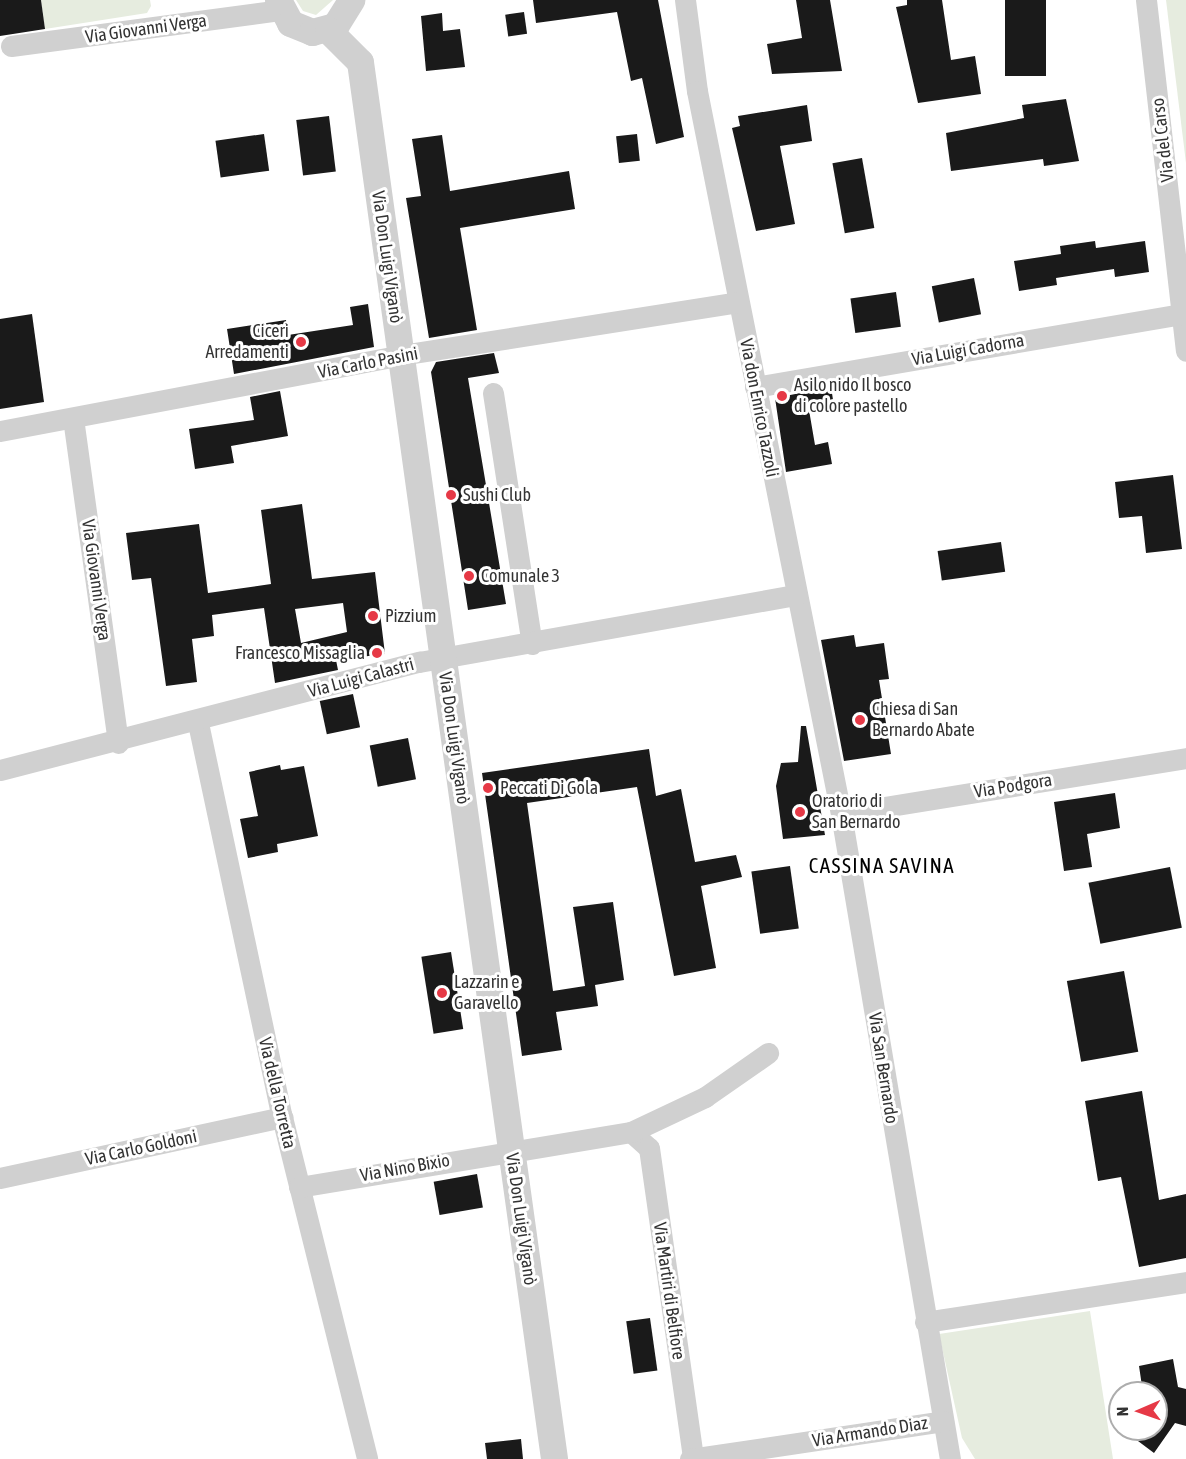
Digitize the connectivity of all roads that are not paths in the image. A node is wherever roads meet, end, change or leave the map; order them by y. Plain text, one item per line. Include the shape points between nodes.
1 (351, 0) edge
2 (685, 0) edge
3 (1146, 0) edge
4 (279, 5) edge
5 (328, 30) junction
6 (11, 46) dead end
7 (738, 302) junction
8 (1181, 314) junction
9 (1186, 351) edge
10 (401, 356) junction
11 (755, 387) junction
12 (493, 393) dead end
13 (74, 418) junction
14 (0, 431) edge
15 (796, 595) junction
16 (532, 644) junction
17 (443, 658) junction
18 (198, 723) junction
19 (118, 743) junction
20 (1186, 758) edge
21 (0, 770) edge
22 (841, 814) junction
23 (768, 1053) dead end
24 (282, 1118) junction
25 (630, 1132) junction
26 (512, 1151) junction
27 (0, 1178) edge
28 (299, 1187) junction
29 (1186, 1282) edge
30 (925, 1322) junction
31 (943, 1421) junction
32 (367, 1459) edge
33 (554, 1459) edge
34 (692, 1459) edge
35 (950, 1459) edge

1 - 5 street via 346,14
2 - 7 street, Via don Enrico Tazzoli
3 - 8 street, Via del Carso
4 - 5 street via 296,28
4 - 6 street, Via Giovanni Verga
5 - 10 street, Via Don Luigi Viganò via 360,62
7 - 10 street, Via Carlo Pasini
7 - 11 street, Via don Enrico Tazzoli
8 - 9 street, Via del Carso
8 - 11 street, Via Luigi Cadorna
10 - 13 street, Via Carlo Pasini
10 - 17 street, Via Don Luigi Viganò
11 - 15 street, Via don Enrico Tazzoli
12 - 16 street
13 - 14 street, Via Carlo Pasini
13 - 19 street, Via Giovanni Verga
15 - 16 street, Via Luigi Calastri
15 - 22 street, Via don Enrico Tazzoli
16 - 17 street, Via Luigi Calastri
17 - 18 street, Via Luigi Calastri
17 - 26 street, Via Don Luigi Viganò
18 - 19 street, Via Luigi Calastri
18 - 24 street, Via della Torretta
19 - 21 street, Via Luigi Calastri
20 - 22 street, Via Podgora
22 - 30 street, Via San Bernardo
23 - 25 street, Via Nino Bixio via 705,1097
24 - 27 street, Via Carlo Goldoni
24 - 28 street, Via della Torretta
25 - 26 street, Via Nino Bixio
25 - 34 street, Via Martiri di Belfiore via 649,1148
26 - 28 street, Via Nino Bixio
26 - 33 street, Via Don Luigi Viganò
28 - 32 street, Via della Torretta
29 - 30 street
30 - 31 street, Via San Bernardo
31 - 34 street, Via Armando Diaz
31 - 35 street, Via San Bernardo

